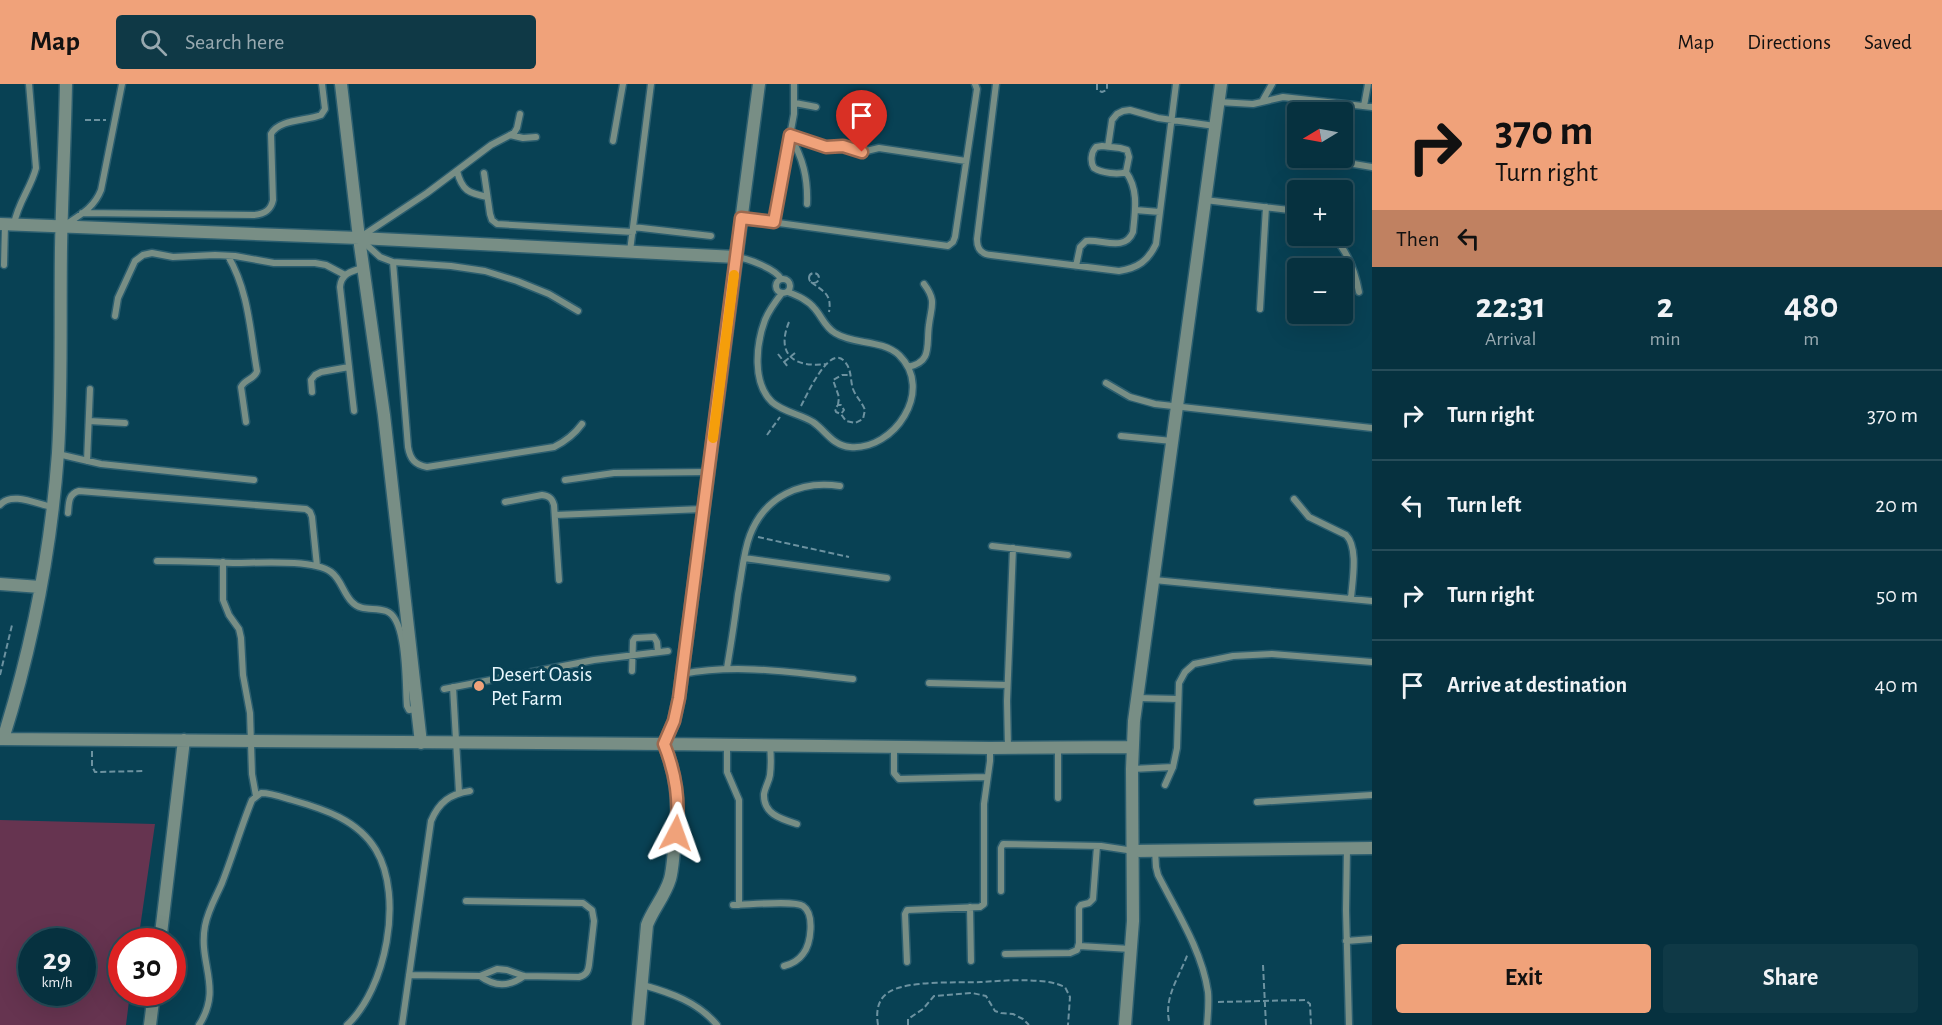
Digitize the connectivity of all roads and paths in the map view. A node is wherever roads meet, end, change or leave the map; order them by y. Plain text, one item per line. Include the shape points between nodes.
1 (29, 84) edge
2 (66, 84) edge
3 (122, 84) edge
4 (322, 84) edge
5 (341, 84) edge
6 (623, 84) edge
7 (651, 84) edge
8 (759, 84) edge
9 (794, 84) edge
10 (975, 84) edge
11 (996, 84) edge
12 (1097, 84) edge
13 (1107, 84) edge
14 (1176, 84) edge
15 (1221, 84) edge
16 (1272, 84) edge
17 (1368, 84) edge
18 (1262, 101) junction
19 (1218, 102) junction
20 (795, 103) junction
21 (1364, 106) junction
22 (816, 107) dead end
23 (1372, 107) edge
24 (520, 114) dead end
25 (115, 119) junction
26 (1171, 119) junction
27 (84, 120) dead end
28 (1215, 126) junction
29 (510, 135) junction
30 (790, 135) junction
31 (536, 137) dead end
32 (613, 141) dead end
33 (1108, 147) junction
34 (966, 161) junction
35 (1353, 164) edge
36 (1372, 167) edge
37 (457, 171) junction
38 (1126, 171) junction
39 (484, 173) dead end
40 (488, 197) junction
41 (1204, 200) junction
42 (807, 204) dead end
43 (1266, 207) junction
44 (1135, 210) junction
45 (1287, 210) edge
46 (1160, 212) junction
47 (82, 213) junction
48 (741, 218) junction
49 (774, 222) junction
50 (6, 225) edge
51 (62, 227) junction
52 (633, 229) junction
53 (711, 236) dead end
54 (359, 238) junction
55 (1340, 246) edge
56 (630, 252) junction
57 (228, 256) junction
58 (736, 257) junction
59 (393, 262) junction
60 (4, 266) dead end
61 (1076, 266) junction
62 (363, 267) junction
63 (345, 275) junction
64 (782, 279) junction
65 (811, 282) dead end
66 (924, 284) dead end
67 (1359, 292) dead end
68 (785, 293) junction
69 (1260, 309) dead end
70 (578, 311) dead end
71 (115, 316) dead end
72 (789, 322) dead end
73 (827, 327) junction
74 (795, 353) dead end
75 (778, 354) dead end
76 (790, 357) junction
77 (784, 362) junction
78 (827, 364) junction
79 (349, 367) junction
80 (788, 367) dead end
81 (908, 367) junction
82 (851, 375) junction
83 (1106, 383) dead end
84 (90, 389) dead end
85 (312, 392) dead end
86 (1176, 406) junction
87 (785, 410) junction
88 (354, 411) dead end
89 (796, 413) junction
90 (89, 421) junction
91 (246, 422) dead end
92 (125, 423) dead end
93 (582, 424) dead end
94 (1372, 428) edge
95 (767, 435) dead end
96 (1121, 436) dead end
97 (1172, 441) junction
98 (58, 454) junction
99 (87, 461) junction
100 (708, 472) junction
101 (254, 480) dead end
102 (565, 480) dead end
103 (840, 486) dead end
104 (1294, 499) dead end
105 (505, 502) dead end
106 (0, 505) edge
107 (53, 507) junction
108 (703, 509) junction
109 (68, 513) dead end
110 (555, 515) junction
111 (750, 536) junction
112 (992, 546) dead end
113 (1013, 548) junction
114 (1068, 555) dead end
115 (849, 556) dead end
116 (744, 558) junction
117 (157, 561) dead end
118 (223, 562) junction
119 (317, 566) junction
120 (886, 578) dead end
121 (559, 580) dead end
122 (1153, 580) junction
123 (0, 584) edge
124 (40, 587) junction
125 (1351, 599) junction
126 (1372, 601) edge
127 (12, 625) dead end
128 (668, 651) dead end
129 (658, 652) junction
130 (632, 656) junction
131 (1372, 662) edge
132 (727, 668) junction
133 (632, 671) dead end
134 (682, 674) junction
135 (0, 675) edge
136 (853, 679) dead end
137 (929, 683) dead end
138 (1007, 686) junction
139 (453, 687) junction
140 (444, 689) dead end
141 (1137, 698) junction
142 (1178, 699) junction
143 (417, 709) junction
144 (2, 739) edge
145 (91, 740) junction
146 (184, 740) junction
147 (251, 741) junction
148 (421, 742) junction
149 (456, 743) junction
150 (664, 744) junction
151 (727, 745) junction
152 (770, 745) junction
153 (894, 747) junction
154 (1058, 747) junction
155 (1133, 747) junction
156 (990, 748) junction
157 (1008, 748) junction
158 (1173, 767) junction
159 (1132, 769) junction
160 (143, 771) dead end
161 (986, 777) junction
162 (1165, 784) dead end
163 (470, 791) dead end
164 (459, 793) junction
165 (1372, 795) edge
166 (256, 796) junction
167 (1058, 798) dead end
168 (1257, 802) dead end
169 (797, 824) dead end
170 (1097, 846) junction
171 (1372, 848) edge
172 (1347, 849) junction
173 (1155, 850) junction
174 (1134, 851) junction
175 (1001, 891) dead end
176 (466, 900) dead end
177 (970, 908) junction
178 (162, 928) edge
179 (1372, 939) edge
180 (1346, 941) junction
181 (1191, 942) junction
182 (1079, 946) junction
183 (1131, 949) junction
184 (1005, 954) dead end
185 (971, 961) dead end
186 (907, 962) dead end
187 (1263, 965) dead end
188 (784, 966) dead end
189 (409, 975) junction
190 (480, 976) junction
191 (524, 976) junction
192 (643, 985) junction
193 (1265, 1001) junction
194 (1209, 1003) junction
195 (152, 1006) edge
196 (1169, 1021) dead end
197 (150, 1025) edge
198 (199, 1025) edge
199 (347, 1025) edge
200 (402, 1025) edge
201 (638, 1025) edge
202 (717, 1025) edge
203 (878, 1025) edge
204 (908, 1025) edge
205 (1029, 1025) edge
206 (1068, 1025) edge
207 (1125, 1025) edge
208 (1207, 1025) edge
209 (1266, 1025) edge
210 (1311, 1025) edge
211 (1349, 1025) edge

1 - 50 lane via 36,168
2 - 51 street
3 - 25 lane
4 - 47 lane via 321,115 280,125 271,134 273,200 265,213
5 - 54 street
6 - 32 lane
7 - 52 lane
8 - 48 street
9 - 20 lane
10 - 34 lane
11 - 61 lane via 977,245 985,254
12 - 13 path via 1097,90 1102,92 1107,90
14 - 26 lane
15 - 19 street
16 - 18 lane
17 - 21 lane
18 - 19 lane
18 - 21 lane via 1283,97
19 - 28 street
20 - 22 lane
20 - 30 lane
21 - 23 lane
24 - 29 lane via 517,128
25 - 27 path
25 - 47 lane via 102,190
26 - 28 lane
26 - 33 lane via 1123,111 1112,120
26 - 46 lane
28 - 41 street
29 - 31 lane
29 - 37 lane
30 - 34 lane via 826,147 843,146 862,152 879,148
30 - 42 lane via 805,168
30 - 49 lane
33 - 38 lane via 1126,150
33 - 38 lane via 1094,149 1094,168 1120,174
34 - 49 lane via 955,237 948,246
35 - 36 lane
37 - 40 lane via 464,188
37 - 54 lane
38 - 44 lane via 1134,187
39 - 40 lane
40 - 52 lane via 490,214 497,224
41 - 43 lane
41 - 86 street
43 - 45 lane
43 - 69 lane
44 - 46 lane
44 - 61 lane via 1128,241 1086,242 1080,247
46 - 61 lane via 1156,244 1142,264 1119,271
47 - 51 lane
48 - 49 lane
48 - 58 street
50 - 51 street
50 - 60 lane
51 - 54 street
51 - 98 street
52 - 53 lane
52 - 56 lane
54 - 56 street
54 - 59 lane via 380,257
54 - 62 street
55 - 67 lane via 1356,275
56 - 58 street
57 - 63 lane via 274,263 315,263
57 - 71 lane via 143,255 131,268
57 - 91 lane via 245,294 257,371 241,387
58 - 64 lane via 770,268
58 - 100 street
59 - 70 lane via 485,271 549,294
59 - 93 lane via 408,447 413,461 427,467 554,447 565,442
62 - 63 lane
62 - 143 street
63 - 79 lane via 340,288
64 - 68 lane via 791,286
64 - 68 lane via 776,287
65 - 73 path via 830,301
66 - 81 lane via 933,302 928,349 921,362
68 - 73 lane via 813,306
68 - 87 lane via 772,305 763,326 758,371 765,395
72 - 76 path via 785,342
73 - 81 lane via 841,336 889,349
74 - 76 path
75 - 77 path
76 - 77 path
76 - 78 path via 804,364
77 - 80 path
78 - 82 path via 843,359
78 - 89 path
79 - 85 lane via 315,375 311,380
79 - 88 lane
81 - 89 lane via 913,392 904,417 875,443 839,445
82 - 82 path via 864,414 855,423 846,421 841,414 844,410 838,405 833,380
83 - 86 lane via 1136,399
84 - 90 lane
86 - 94 lane
86 - 97 street
87 - 89 lane
87 - 95 path
90 - 92 lane
90 - 99 lane
96 - 97 lane
97 - 122 street
98 - 99 lane
98 - 107 street
99 - 101 lane
100 - 102 lane via 614,473
100 - 108 street
103 - 111 lane via 804,486 786,493 758,519
104 - 125 lane via 1309,517 1351,539
105 - 110 lane via 547,496 552,499
106 - 107 lane via 13,498
107 - 124 street
108 - 110 lane
108 - 134 street
109 - 119 lane via 72,495 84,491 306,509 312,517
110 - 121 lane
111 - 115 path
111 - 116 lane
112 - 113 lane
113 - 114 lane
113 - 138 lane
116 - 120 lane
116 - 132 lane
117 - 118 lane
118 - 119 lane
118 - 147 lane via 223,600 239,629
119 - 143 lane via 337,577 357,606 386,611 396,619 407,706 409,710
122 - 125 lane
122 - 141 street
123 - 124 street
124 - 144 street via 23,670
125 - 126 lane
127 - 135 path
128 - 129 lane
129 - 130 lane
129 - 130 lane via 654,637 636,637
130 - 133 lane
130 - 139 lane
131 - 142 lane via 1272,654 1213,659 1194,664 1185,672 1179,683
132 - 134 lane
132 - 136 lane
134 - 150 street via 677,710
137 - 138 lane
138 - 157 lane
139 - 140 lane
139 - 149 lane
141 - 142 lane
141 - 155 street
142 - 158 lane
143 - 148 street
144 - 145 street
145 - 146 street
145 - 160 path via 95,772
146 - 147 street
146 - 178 street
147 - 148 street
147 - 166 lane
148 - 149 street
149 - 150 street
149 - 164 lane
150 - 151 street
150 - 192 street via 676,779 678,816 669,880 647,925
151 - 152 street
151 - 188 lane via 727,772 740,805 736,905 793,903 809,913 806,949 797,960
152 - 153 street
152 - 169 lane via 765,804 776,816
153 - 156 street
153 - 161 lane via 894,773 899,779
154 - 155 street
154 - 157 street
154 - 167 lane
155 - 159 street
156 - 157 street
156 - 161 lane
158 - 159 lane
158 - 162 lane
159 - 174 street
161 - 177 lane via 984,901 982,906
163 - 164 lane
164 - 189 lane via 441,803 431,821
165 - 168 lane
166 - 198 lane via 207,916 203,940 211,996
166 - 199 lane via 266,793 344,819 367,838 382,865 389,926 384,957 366,1001
170 - 174 lane
170 - 175 lane via 1003,844
170 - 182 lane via 1093,899 1079,908
171 - 172 street
172 - 173 street
172 - 180 lane
173 - 174 street
173 - 181 lane via 1158,875
174 - 183 street
176 - 191 lane via 583,903 592,910 590,965 585,975
177 - 185 lane
177 - 186 lane via 907,910
179 - 180 lane
180 - 211 lane
181 - 194 lane via 1205,976
181 - 196 path via 1169,997
182 - 183 lane
182 - 184 lane via 1070,953
183 - 207 street
187 - 193 path
189 - 190 lane
189 - 200 lane
190 - 191 lane via 507,969
190 - 191 lane via 502,985
192 - 201 street
192 - 202 lane via 684,999
193 - 194 path
193 - 209 path
193 - 210 path via 1308,1001
194 - 208 lane
195 - 197 street
203 - 206 path via 880,1000 898,988 1029,980 1065,987 1070,997
204 - 205 path via 908,1018 934,996 972,993 986,996 995,1011 1013,1014

